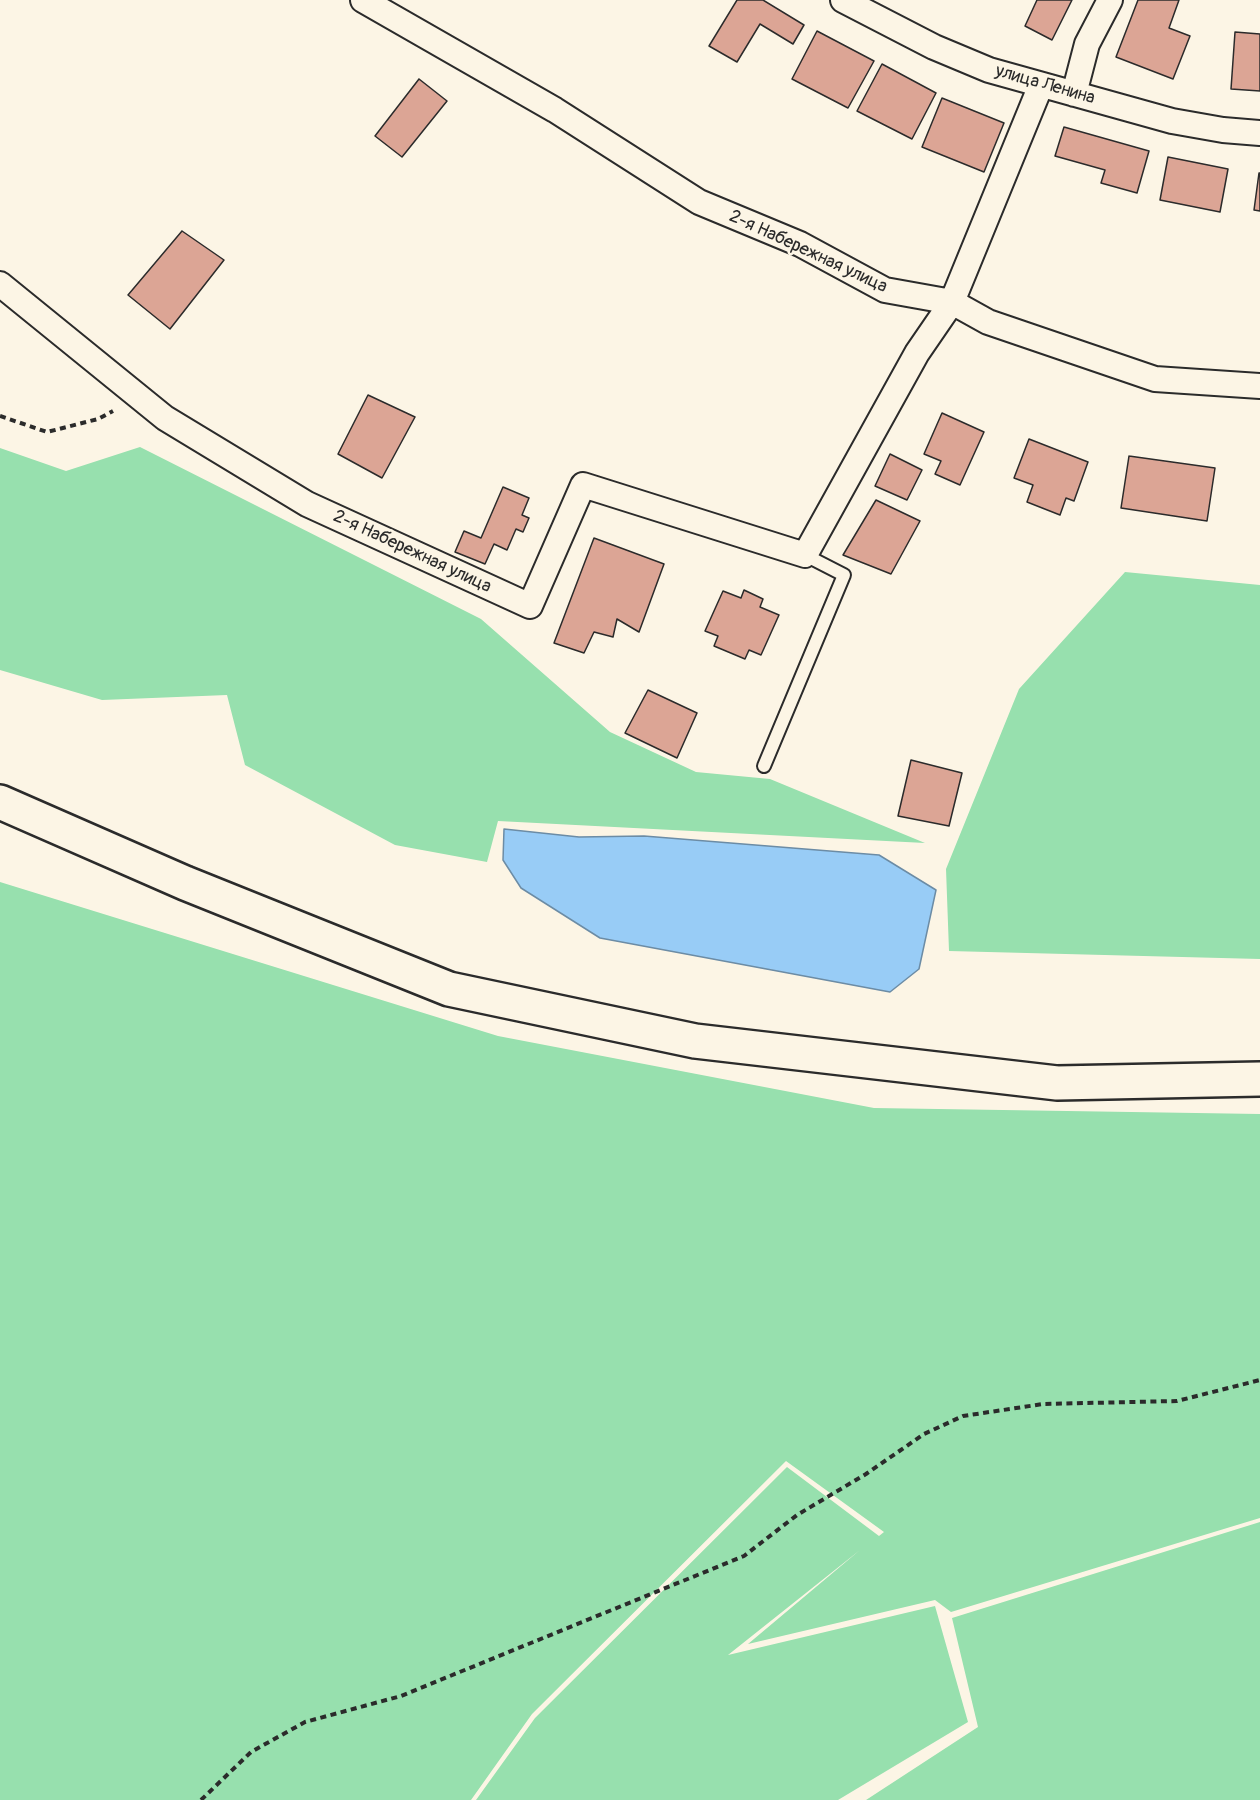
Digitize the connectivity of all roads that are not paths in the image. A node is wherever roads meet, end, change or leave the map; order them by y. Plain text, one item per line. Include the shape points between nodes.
1 (363, 0) edge
2 (843, 0) edge
3 (1110, 0) edge
4 (1041, 85) junction
5 (1074, 94) junction
6 (1260, 133) edge
7 (0, 284) edge
8 (952, 302) junction
9 (1260, 386) edge
10 (805, 555) junction
11 (764, 766) dead end
12 (0, 802) edge
13 (1260, 1080) edge

1 - 8 street, 2-я Набережная улица via 555,110 699,202 800,244 885,290
2 - 4 street, улица Ленина via 934,47 989,70
3 - 5 street via 1087,44
4 - 5 street, улица Ленина
4 - 8 street
5 - 6 street, улица Ленина via 1172,121
7 - 10 street, 2-я Набережная улица via 165,418 307,504 530,606 583,485
8 - 9 street, 2-я Набережная улица via 988,322 1155,379
8 - 10 street via 917,352
10 - 11 lane via 844,574
12 - 13 main road via 185,883 449,989 695,1041 1057,1083

